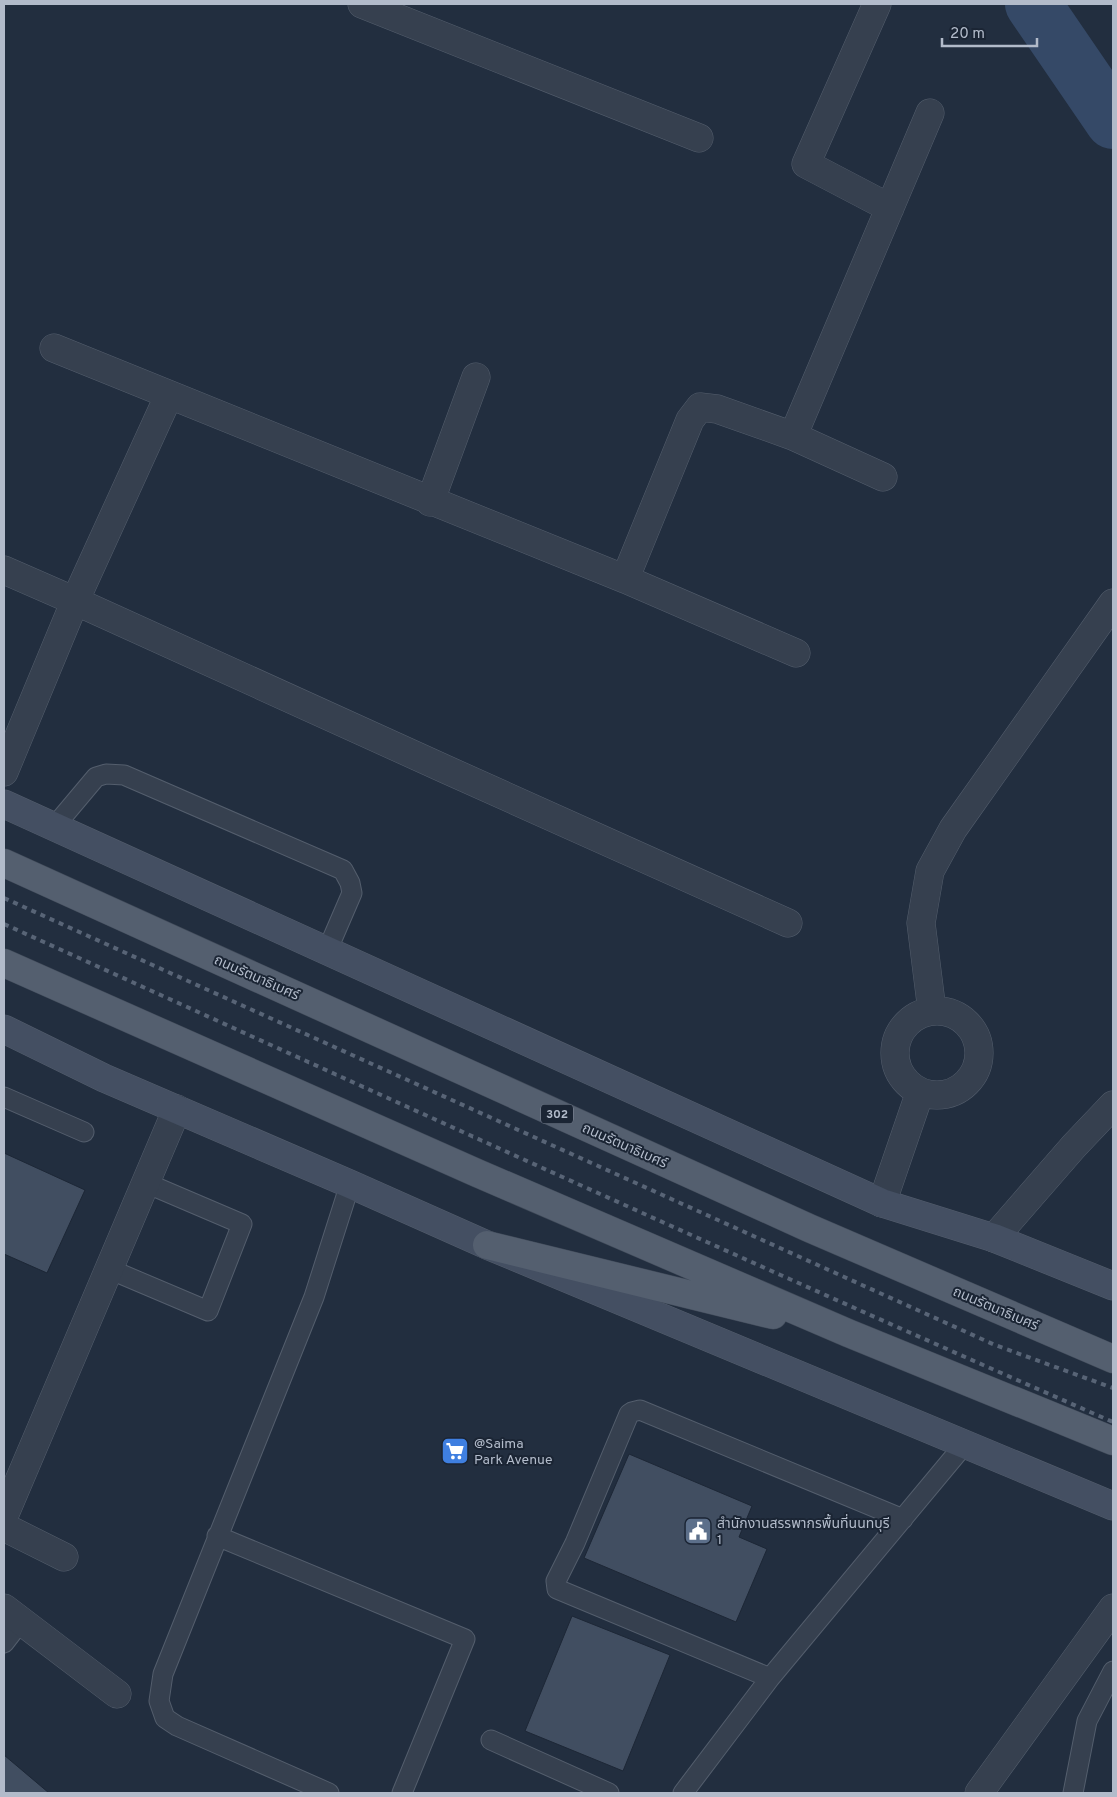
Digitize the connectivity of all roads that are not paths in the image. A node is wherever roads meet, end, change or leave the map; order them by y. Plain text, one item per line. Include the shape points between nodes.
1 (362, 4) edge
2 (877, 4) edge
3 (930, 113) dead end
4 (699, 138) dead end
5 (890, 208) junction
6 (54, 348) dead end
7 (476, 377) dead end
8 (169, 395) junction
9 (794, 436) junction
10 (883, 477) dead end
11 (430, 502) junction
12 (4, 570) edge
13 (625, 579) junction
14 (76, 601) junction
15 (1113, 603) edge
16 (796, 653) dead end
17 (4, 772) edge
18 (4, 804) edge
19 (54, 827) junction
20 (4, 863) edge
21 (788, 923) dead end
22 (327, 951) junction
23 (4, 963) edge
24 (932, 1011) junction
25 (4, 1030) edge
26 (920, 1092) junction
27 (4, 1097) edge
28 (1113, 1105) edge
29 (177, 1109) junction
30 (84, 1132) dead end
31 (146, 1182) junction
32 (350, 1184) junction
33 (882, 1204) junction
34 (994, 1238) junction
35 (487, 1245) junction
36 (109, 1269) junction
37 (1110, 1280) edge
38 (848, 1333) junction
39 (1113, 1359) edge
40 (1113, 1440) edge
41 (964, 1445) junction
42 (1113, 1506) edge
43 (4, 1516) edge
44 (902, 1519) junction
45 (4, 1527) edge
46 (217, 1536) junction
47 (64, 1557) dead end
48 (1113, 1608) edge
49 (12, 1615) edge
50 (4, 1643) edge
51 (1113, 1671) edge
52 (770, 1678) junction
53 (118, 1694) dead end
54 (491, 1740) dead end
55 (329, 1793) edge
56 (402, 1793) edge
57 (610, 1793) edge
58 (684, 1793) edge
59 (979, 1793) edge
60 (1073, 1793) edge

1 - 4 street
2 - 5 street via 806,164
3 - 5 street
5 - 9 street
6 - 8 street
7 - 11 street
8 - 11 street
8 - 14 street
9 - 10 street
9 - 13 street via 717,409 700,407 690,420
11 - 13 street
12 - 14 street
13 - 16 street
14 - 17 street
14 - 21 street
15 - 24 street via 953,829 930,871 921,923
18 - 19 main road
19 - 22 main road
19 - 22 lane via 96,777 124,775 343,870 352,893
20 - 39 main road, ถนนรัตนาธิเบศร์ / 302 via 809,1228
22 - 33 main road
23 - 38 main road
24 - 26 street via 922,1013 909,1022 898,1036 894,1052 897,1068 906,1082
24 - 26 street via 955,1014 969,1025 978,1038 980,1053 977,1070 967,1084 953,1093 936,1096
25 - 29 main road
26 - 33 street
27 - 30 lane
28 - 34 street
29 - 31 street
29 - 32 main road
31 - 36 street
31 - 36 lane via 242,1224 208,1311
32 - 35 main road
32 - 46 lane via 314,1297
33 - 34 main road
34 - 37 main road
35 - 38 main road
35 - 41 main road
36 - 43 street
38 - 40 main road
41 - 42 main road
41 - 44 lane
44 - 52 lane
44 - 52 lane via 640,1410 629,1414 556,1581 557,1589
45 - 47 street
46 - 55 lane via 162,1674 160,1701 165,1718
46 - 56 lane via 465,1638
48 - 59 street
49 - 50 lane
49 - 53 street
51 - 60 lane via 1087,1721
52 - 58 lane
54 - 57 lane

